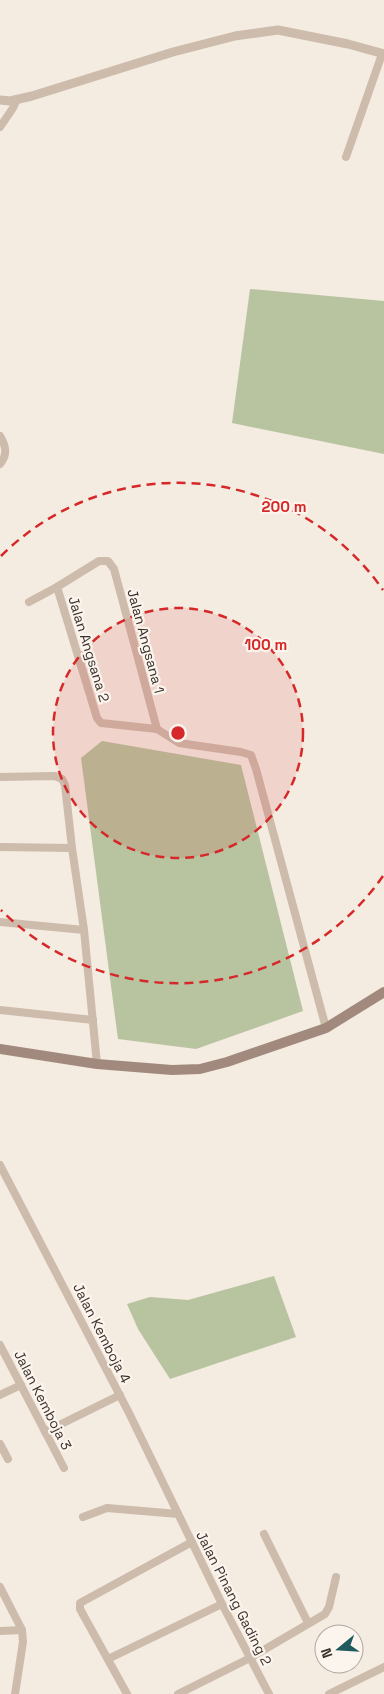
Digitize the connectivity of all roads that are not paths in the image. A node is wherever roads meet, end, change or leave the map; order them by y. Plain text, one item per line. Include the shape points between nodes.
1 (383, 54) edge
2 (18, 99) junction
3 (0, 100) edge
4 (0, 127) edge
5 (346, 157) dead end
6 (0, 436) edge
7 (0, 464) edge
8 (56, 587) junction
9 (28, 602) dead end
10 (157, 729) junction
11 (0, 777) edge
12 (0, 847) edge
13 (72, 848) junction
14 (0, 922) edge
15 (84, 930) junction
16 (384, 992) edge
17 (0, 1010) edge
18 (93, 1020) junction
19 (326, 1028) junction
20 (0, 1049) edge
21 (97, 1064) junction
22 (0, 1165) edge
23 (0, 1345) edge
24 (21, 1385) junction
25 (0, 1395) edge
26 (120, 1395) junction
27 (45, 1432) junction
28 (0, 1444) edge
29 (8, 1459) dead end
30 (64, 1468) dead end
31 (178, 1514) junction
32 (83, 1516) dead end
33 (264, 1534) dead end
34 (192, 1542) junction
35 (336, 1577) dead end
36 (0, 1587) edge
37 (222, 1604) junction
38 (308, 1623) junction
39 (22, 1630) junction
40 (0, 1631) edge
41 (250, 1658) junction
42 (108, 1659) junction
43 (384, 1667) edge
44 (15, 1694) edge
45 (127, 1694) edge
46 (178, 1694) edge
47 (269, 1694) edge
48 (329, 1694) edge

1 - 2 street via 278,30 235,36 182,50
1 - 5 street
2 - 3 street
2 - 4 street
6 - 7 street via 6,451
8 - 9 street
8 - 10 street, Jalan Angsana 2 via 97,718 101,723
8 - 10 street, Jalan Angsana 1 via 99,561 108,561 114,569
10 - 19 street via 179,742 251,755
11 - 13 street via 55,776 62,779 66,785
12 - 13 street
13 - 15 street
14 - 15 street
15 - 18 street
16 - 19 main road
17 - 18 street
18 - 21 street
19 - 21 main road via 200,1069
20 - 21 main road
22 - 26 street, Jalan Kemboja 4
23 - 24 street, Jalan Kemboja 3
24 - 25 street
24 - 27 street, Jalan Kemboja 3
26 - 27 street
26 - 31 street, Jalan Kemboja 4
27 - 30 street, Jalan Kemboja 3
28 - 29 street
31 - 32 street via 107,1508
31 - 34 street, Jalan Pinang Gading 2
33 - 38 street
34 - 37 street, Jalan Pinang Gading 2
34 - 42 street via 82,1601 79,1606
35 - 38 street via 325,1614
36 - 39 street
37 - 41 street, Jalan Pinang Gading 2
37 - 42 street
38 - 41 street
39 - 40 street
39 - 44 street via 24,1642
41 - 46 street
41 - 47 street, Jalan Pinang Gading 2
42 - 45 street
43 - 48 street

